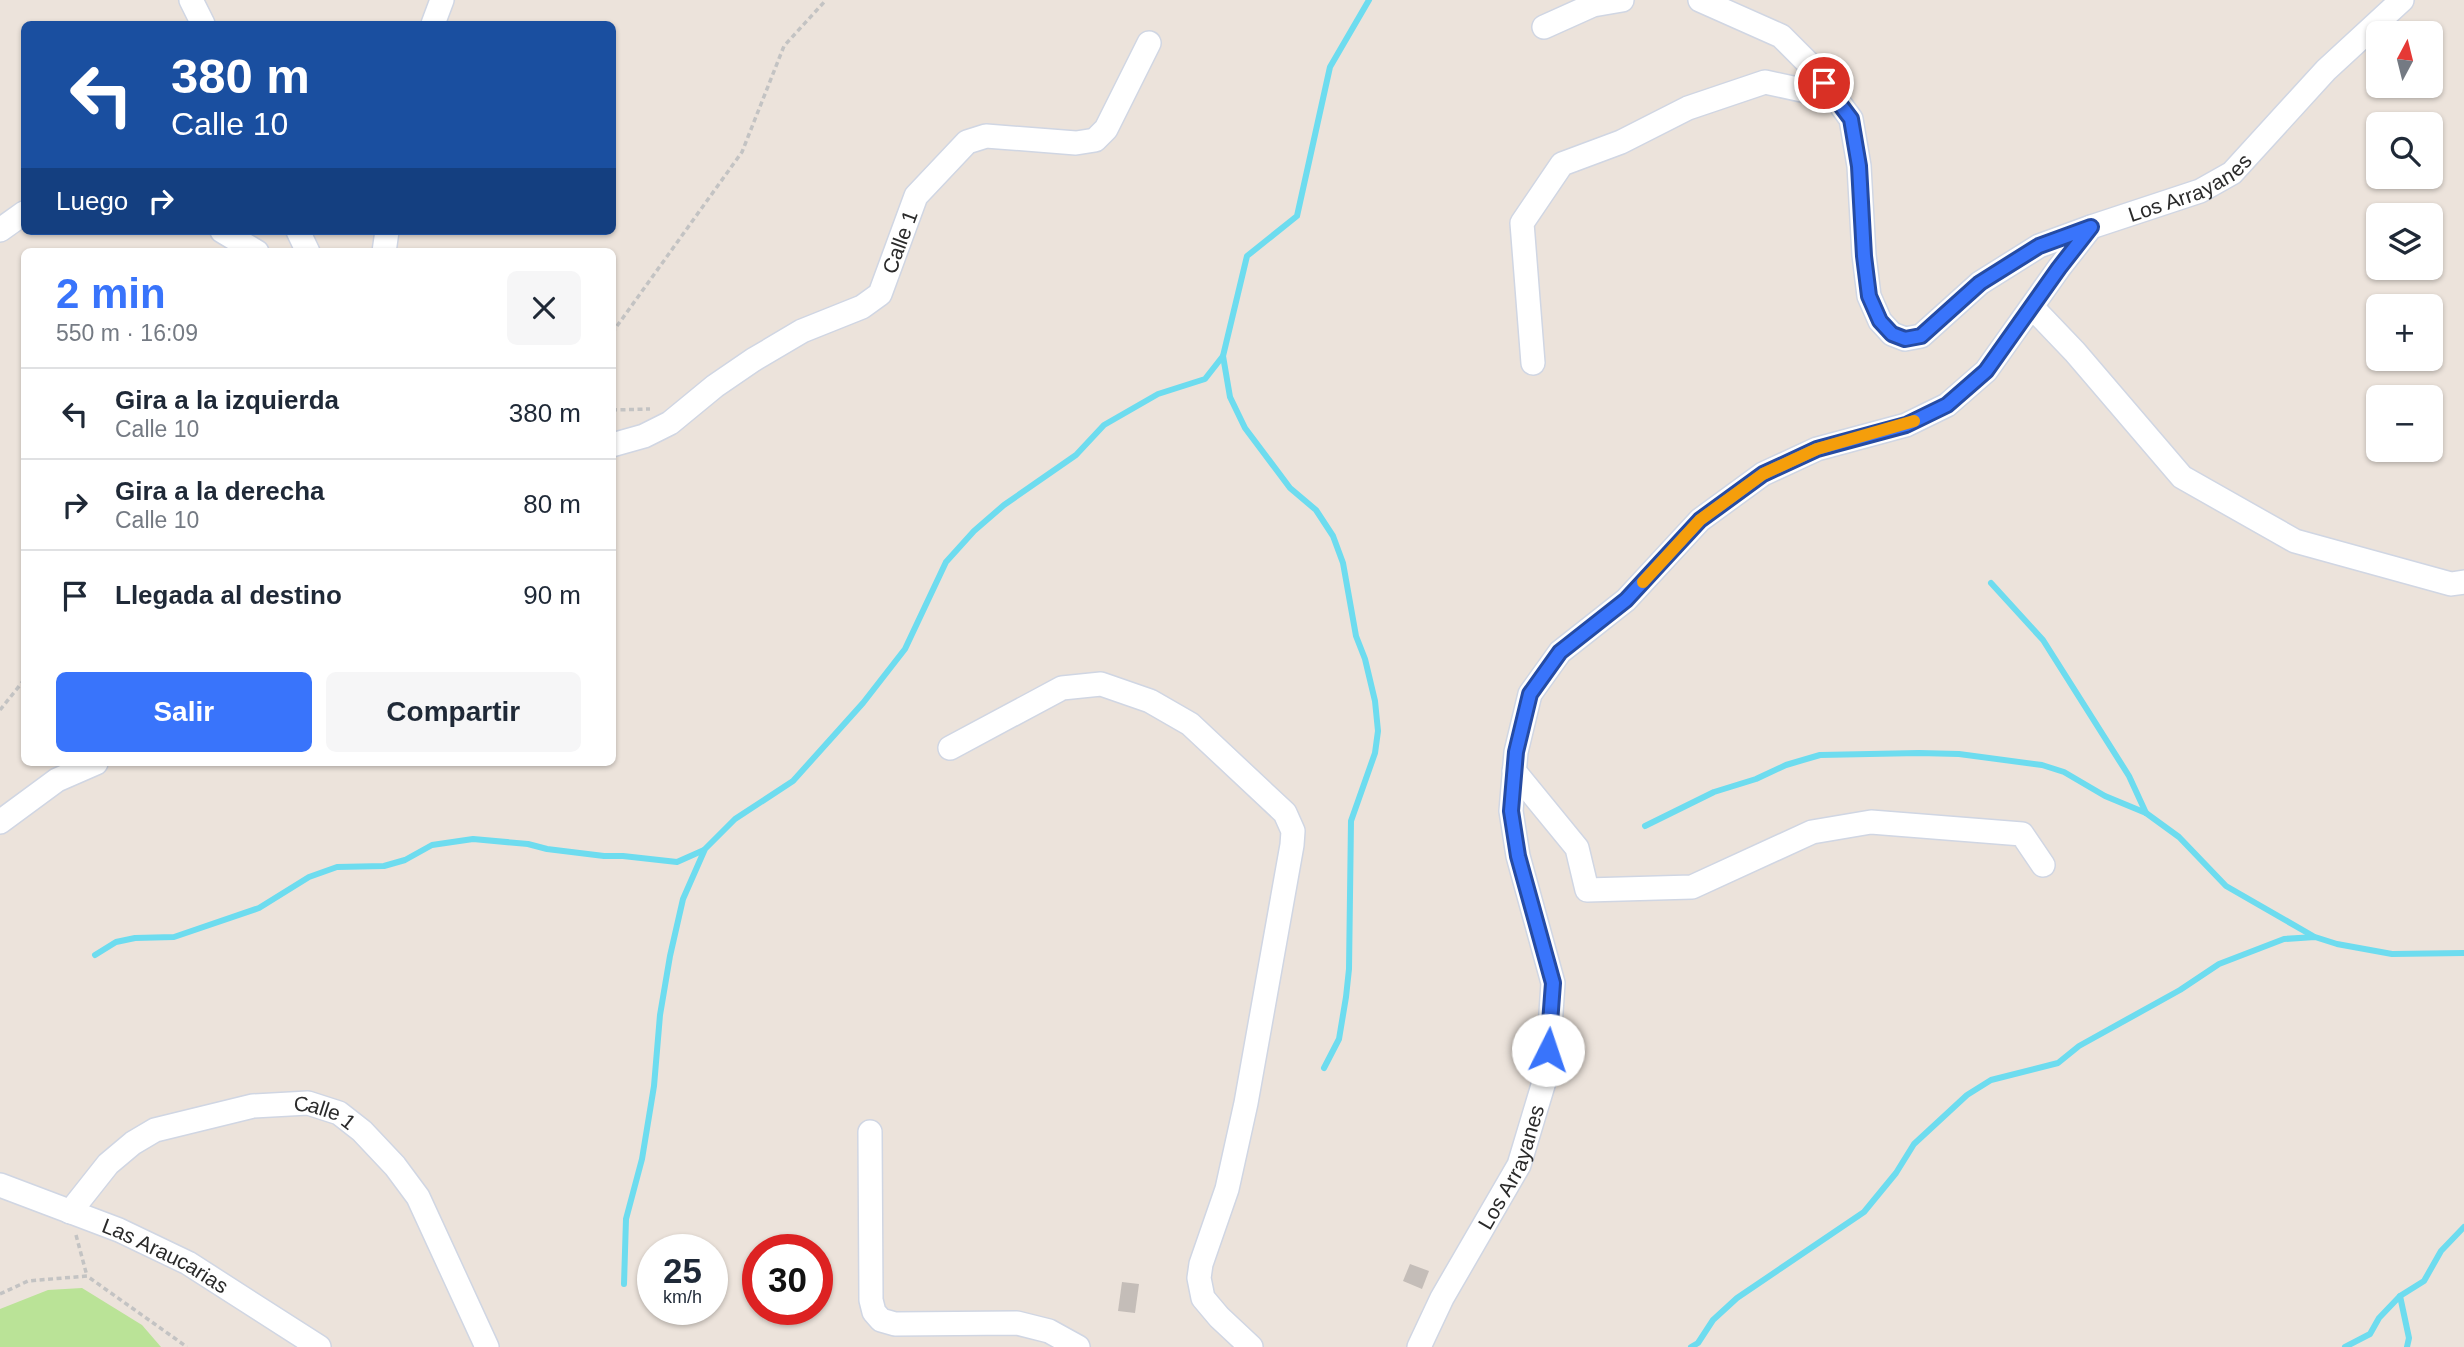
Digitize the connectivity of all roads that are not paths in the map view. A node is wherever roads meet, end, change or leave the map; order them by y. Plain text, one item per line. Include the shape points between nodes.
1 (191, 0) edge
2 (442, 0) edge
3 (1622, 0) edge
4 (1700, 0) edge
5 (2402, 0) edge
6 (202, 21) edge
7 (434, 21) edge
8 (1544, 27) dead end
9 (1149, 43) dead end
10 (1834, 97) junction
11 (21, 215) edge
12 (2091, 227) junction
13 (0, 230) edge
14 (229, 235) edge
15 (250, 248) edge
16 (2032, 307) junction
17 (1533, 363) dead end
18 (616, 444) edge
19 (2464, 582) edge
20 (950, 748) dead end
21 (89, 766) edge
22 (1514, 771) junction
23 (0, 822) edge
24 (2043, 865) dead end
25 (870, 1132) dead end
26 (0, 1185) edge
27 (70, 1212) junction
28 (319, 1347) edge
29 (487, 1347) edge
30 (1078, 1347) edge
31 (1251, 1347) edge
32 (1419, 1347) edge

1 - 6 street
2 - 7 street
3 - 8 street via 1593,5
4 - 10 street via 1782,36
5 - 12 street, Los Arrayanes via 2326,69 2232,173 2200,191
9 - 18 street, Calle 1 via 1106,129 1095,140 1076,143 986,136 967,142 916,196 880,294 753,360 670,423
10 - 12 street via 1851,119 1869,296 1880,321 1892,334 1905,339 1921,336 1980,283 2039,246
10 - 17 street via 1765,82 1688,108 1621,142 1562,164 1522,223
11 - 13 street
12 - 16 street, Los Arrayanes
14 - 15 street
16 - 19 street via 2182,477 2295,541 2451,584
16 - 22 street, Los Arrayanes via 1986,371 1947,405 1906,425 1817,449 1763,474 1700,520 1626,600 1560,652 1530,694
20 - 31 street via 1062,688 1101,684 1150,701 1190,724 1285,813 1293,845 1246,1102 1227,1189 1199,1278 1203,1298
21 - 23 street via 57,779
22 - 24 street via 1577,848 1587,890 1692,887 1812,832 1871,822 2022,834
22 - 32 street, Los Arrayanes via 1511,811 1518,856 1553,983 1547,1072 1519,1165
25 - 30 street via 870,1286 874,1312 881,1320 895,1324 1017,1323 1049,1331
26 - 27 street, Las Araucarias
27 - 28 street, Las Araucarias via 188,1263
27 - 29 street, Calle 1 via 108,1164 155,1130 253,1106 307,1103 339,1113 395,1166 418,1197

